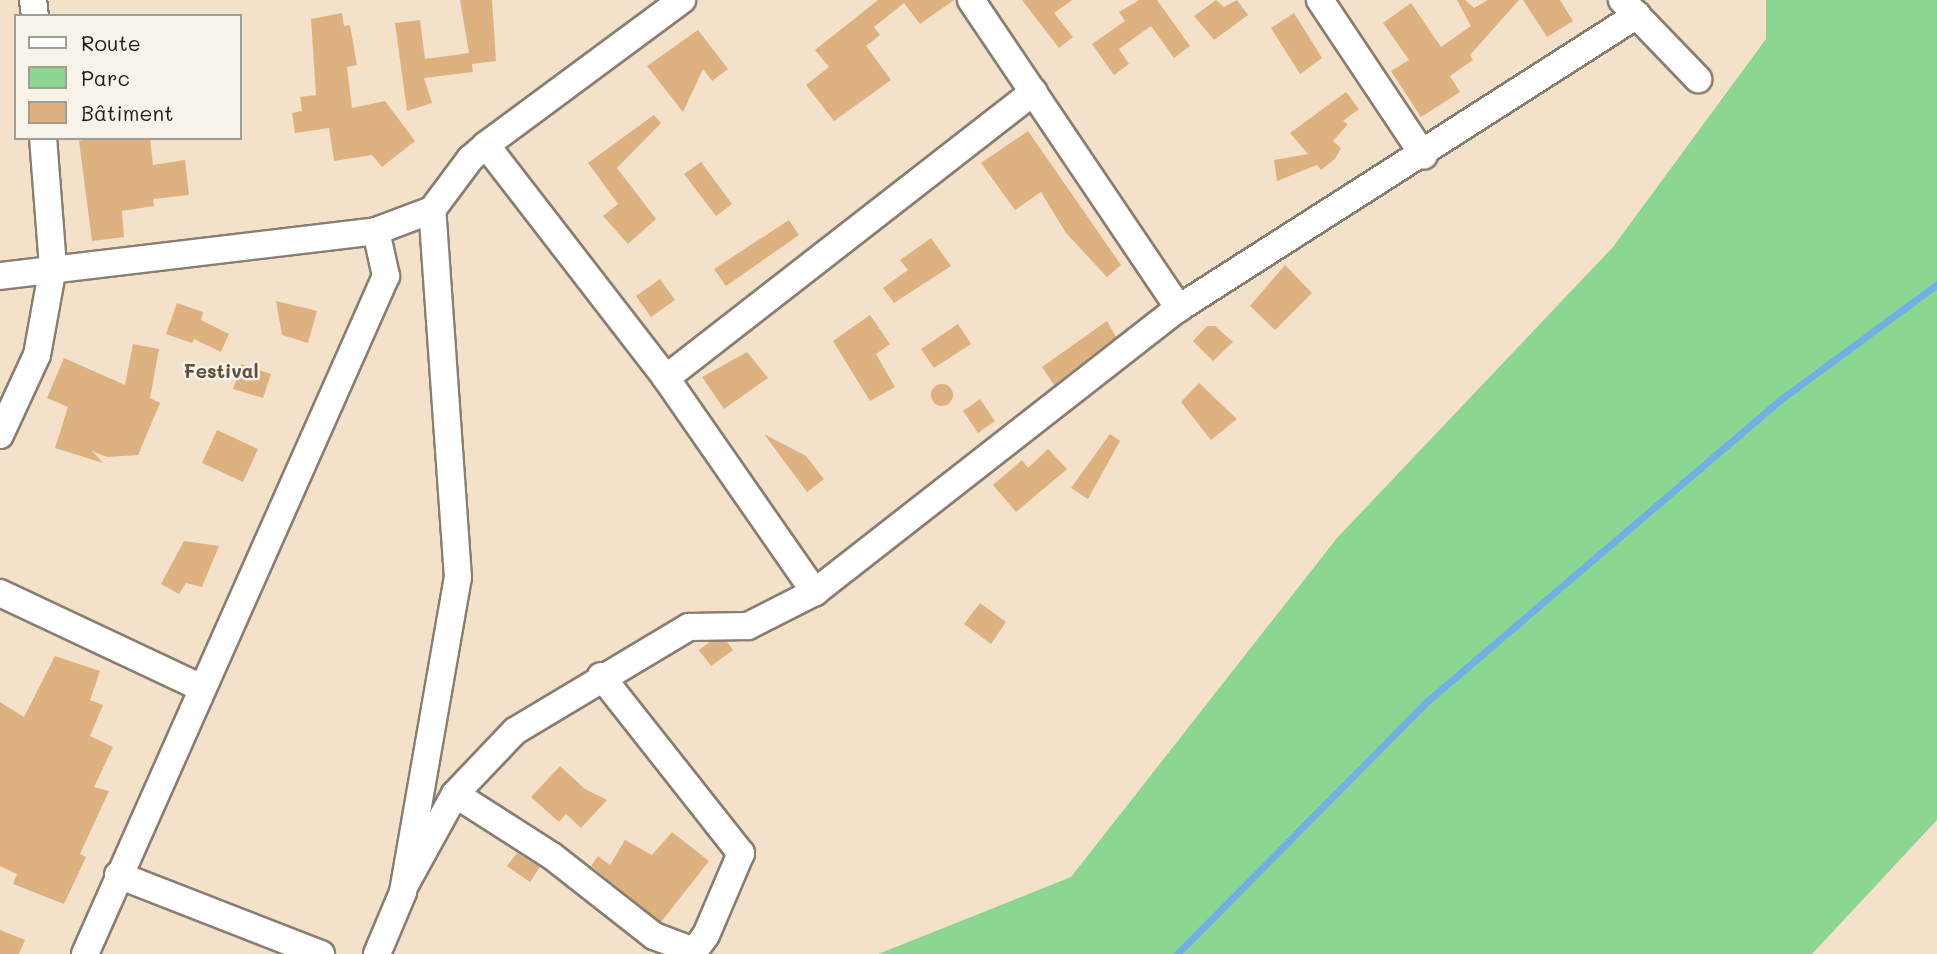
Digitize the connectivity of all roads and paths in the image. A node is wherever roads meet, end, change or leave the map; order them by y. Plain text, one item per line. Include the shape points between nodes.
1 (971, 0) edge
2 (1320, 0) edge
3 (678, 1) edge
4 (1630, 8) edge
5 (1698, 79) dead end
6 (1034, 92) junction
7 (43, 140) edge
8 (486, 145) junction
9 (1424, 156) junction
10 (432, 209) junction
11 (376, 231) junction
12 (52, 267) junction
13 (0, 276) edge
14 (1179, 309) junction
15 (666, 378) junction
16 (0, 435) edge
17 (815, 592) junction
18 (0, 593) edge
19 (601, 676) junction
20 (202, 688) junction
21 (454, 793) junction
22 (118, 875) junction
23 (405, 885) junction
24 (693, 953) edge
25 (85, 954) edge
26 (321, 954) edge
27 (377, 954) edge

1 - 6 street
2 - 9 street
3 - 8 street
4 - 5 street
4 - 9 street
6 - 14 street
6 - 15 street
7 - 12 street
8 - 10 street
8 - 15 street
9 - 14 street
10 - 11 street
10 - 23 street via 458,579
11 - 12 street
11 - 20 street via 386,276
12 - 13 street
12 - 16 street via 37,355
14 - 17 street
15 - 17 street
17 - 19 street via 748,626 689,627
18 - 20 street
19 - 21 street via 515,731
19 - 24 street via 741,853 706,935
20 - 22 street
21 - 23 street
21 - 24 street via 552,856 654,936
22 - 25 street
22 - 26 street
23 - 27 street

